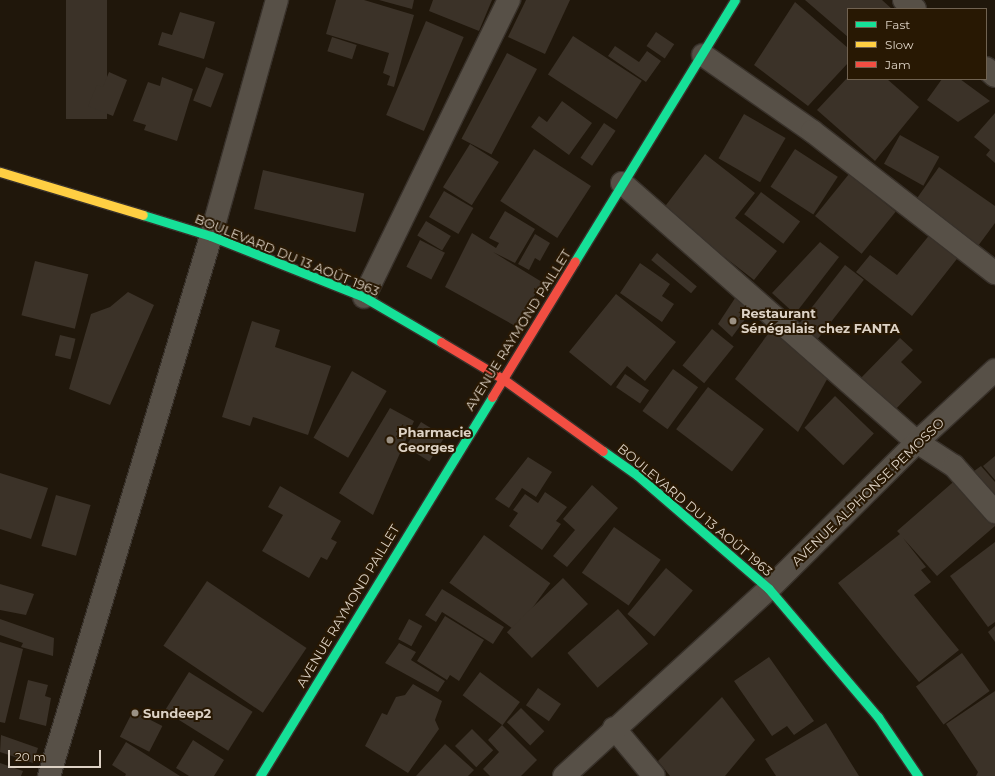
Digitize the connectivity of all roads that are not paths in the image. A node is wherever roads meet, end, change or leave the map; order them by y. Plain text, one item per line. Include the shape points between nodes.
1 (277, 0) edge
2 (509, 0) edge
3 (735, 0) edge
4 (904, 0) edge
5 (914, 8) edge
6 (703, 55) junction
7 (987, 69) edge
8 (995, 76) edge
9 (0, 172) edge
10 (622, 183) junction
11 (210, 236) junction
12 (995, 273) edge
13 (364, 297) junction
14 (995, 370) edge
15 (503, 379) junction
16 (917, 442) junction
17 (995, 512) edge
18 (769, 589) junction
19 (614, 728) junction
20 (49, 776) edge
21 (260, 776) edge
22 (564, 776) edge
23 (654, 776) edge
24 (918, 776) edge

1 - 11 street
2 - 13 street
3 - 6 street, AVENUE RAYMOND PAILLET
4 - 5 street
6 - 10 street, AVENUE RAYMOND PAILLET
6 - 12 street via 812,130
7 - 8 street
9 - 11 street, BOULEVARD DU 13 AOÛT 1963
10 - 15 street, AVENUE RAYMOND PAILLET
10 - 16 street
11 - 13 street, BOULEVARD DU 13 AOÛT 1963
11 - 20 street
13 - 15 street, BOULEVARD DU 13 AOÛT 1963
14 - 16 street, AVENUE ALPHONSE PEMOSSO
15 - 18 street, BOULEVARD DU 13 AOÛT 1963 via 637,475
15 - 21 street, AVENUE RAYMOND PAILLET
16 - 17 street via 954,466
16 - 18 street, AVENUE ALPHONSE PEMOSSO
18 - 19 street, AVENUE ALPHONSE PEMOSSO
18 - 24 street, BOULEVARD DU 13 AOÛT 1963 via 878,717
19 - 22 street, AVENUE ALPHONSE PEMOSSO
19 - 23 street

